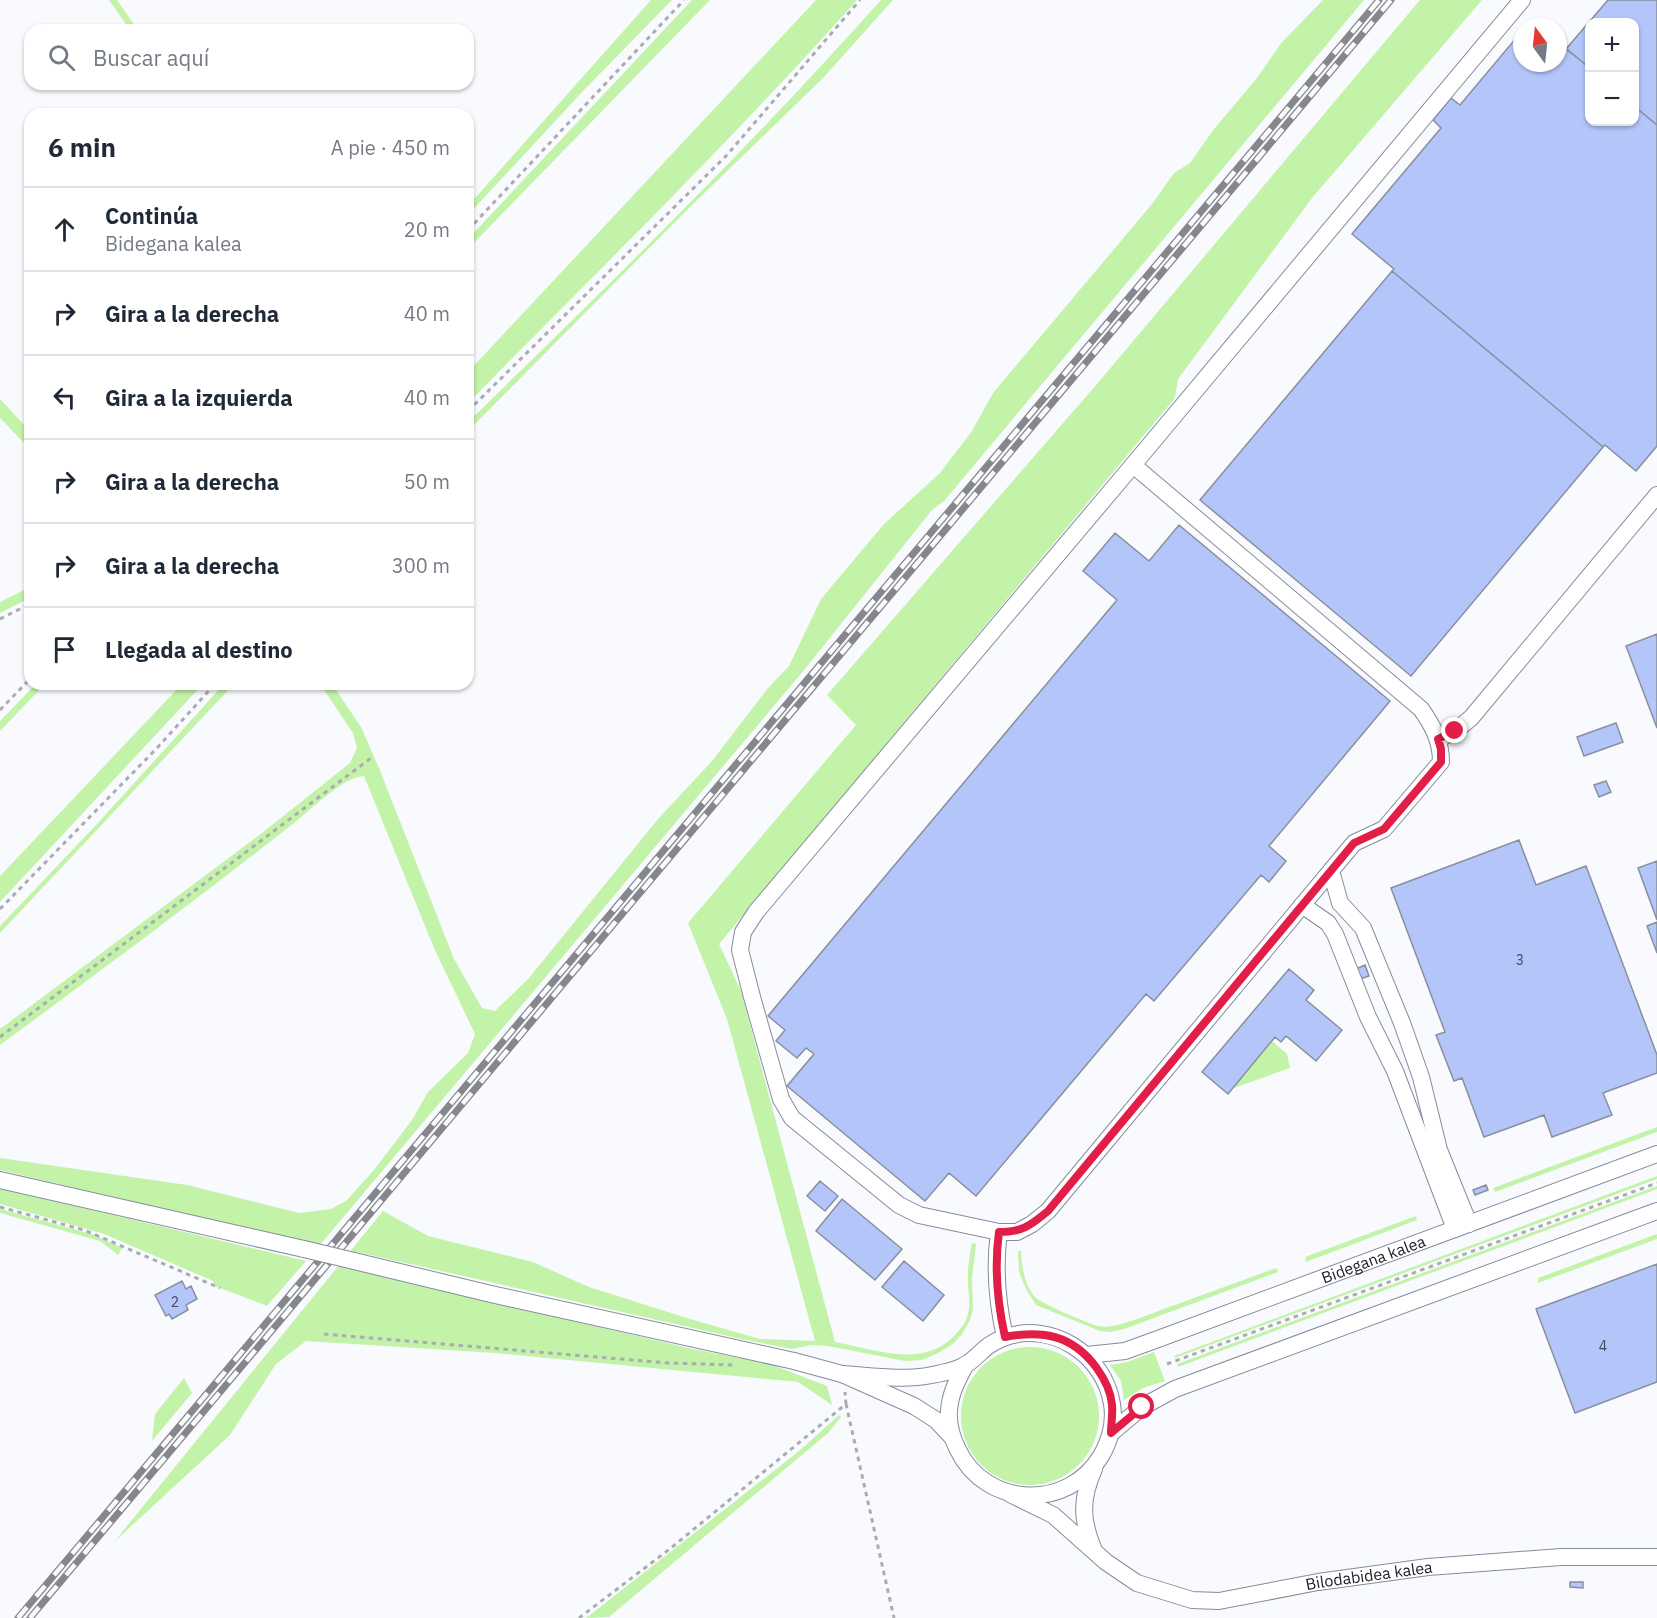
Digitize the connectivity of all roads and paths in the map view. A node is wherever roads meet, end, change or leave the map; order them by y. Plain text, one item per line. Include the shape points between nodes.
1 (684, 0) edge
2 (860, 0) edge
3 (1522, 0) edge
4 (474, 224) edge
5 (474, 405) edge
6 (1133, 465) junction
7 (1657, 495) edge
8 (24, 607) edge
9 (0, 619) edge
10 (24, 685) edge
11 (210, 690) edge
12 (0, 710) edge
13 (1438, 739) junction
14 (371, 758) dead end
15 (1331, 871) junction
16 (1302, 905) junction
17 (0, 909) edge
18 (0, 1037) edge
19 (1657, 1154) edge
20 (0, 1180) edge
21 (1657, 1183) edge
22 (0, 1207) edge
23 (1657, 1211) edge
24 (1462, 1226) junction
25 (999, 1232) junction
26 (220, 1288) dead end
27 (324, 1334) dead end
28 (1005, 1337) junction
29 (1087, 1355) junction
30 (966, 1364) junction
31 (1167, 1364) dead end
32 (746, 1366) dead end
33 (842, 1374) junction
34 (846, 1404) junction
35 (1111, 1433) junction
36 (952, 1437) junction
37 (1096, 1464) junction
38 (1010, 1494) junction
39 (1095, 1552) junction
40 (1657, 1557) edge
41 (579, 1618) edge
42 (894, 1618) edge

1 - 4 path
2 - 5 path via 727,155
3 - 6 street
6 - 13 street via 1421,709
6 - 25 street via 743,932 740,950 752,997 781,1099 792,1118 898,1205 919,1215
7 - 13 street via 1471,718
8 - 9 path
10 - 12 path
11 - 17 path
13 - 15 street via 1441,762 1384,829 1354,843
14 - 18 path
15 - 16 street
15 - 24 street via 1340,903 1363,928 1402,1023
16 - 24 street via 1328,923 1335,934
16 - 25 street via 1048,1211 1017,1232
19 - 24 street, Bidegana kalea
20 - 33 street, bridge
21 - 31 path
22 - 26 path via 84,1230
23 - 35 street via 1175,1389 1142,1407
24 - 29 street, Bidegana kalea via 1125,1351
25 - 28 street via 996,1278
27 - 32 path
28 - 29 street via 1049,1335 1069,1342
28 - 30 street
29 - 35 street via 1107,1386 1112,1404
30 - 33 street via 912,1378
30 - 36 street via 954,1387 949,1412
33 - 34 path
33 - 36 street via 914,1406 936,1420
34 - 41 path
34 - 42 path
35 - 37 street
36 - 38 street via 964,1462 984,1482
37 - 38 street via 1083,1478 1049,1495
37 - 39 street via 1086,1487 1084,1508 1086,1532
38 - 39 street, Bilodabidea kalea via 1053,1515
39 - 40 street, Bilodabidea kalea via 1137,1583 1192,1600 1219,1601 1428,1567 1561,1557

